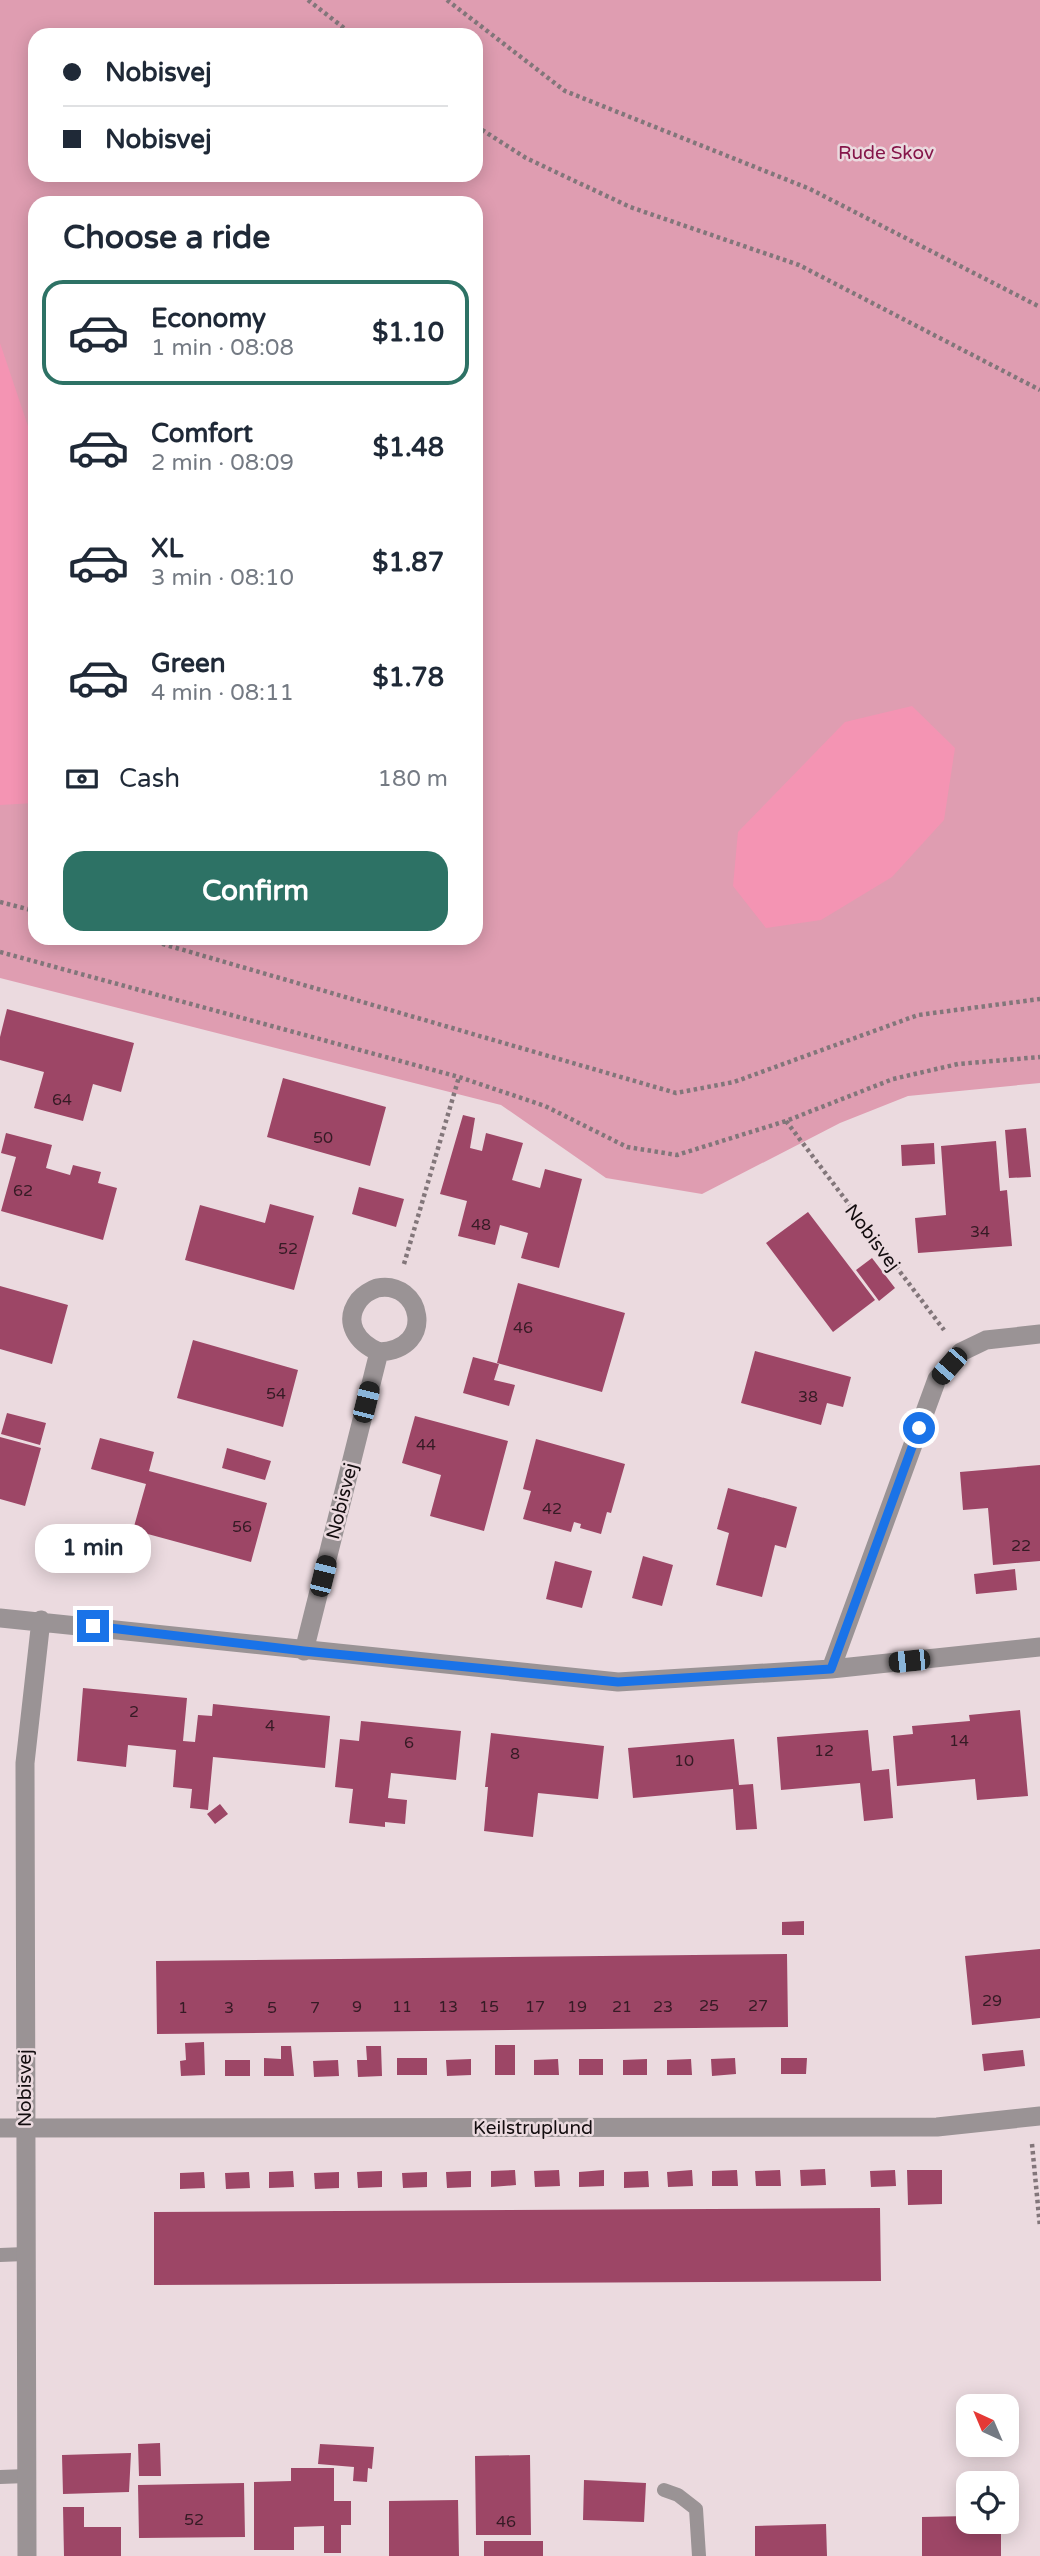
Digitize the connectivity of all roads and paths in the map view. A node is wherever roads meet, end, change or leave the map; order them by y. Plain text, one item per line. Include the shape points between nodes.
1 (308, 0) edge
2 (447, 0) edge
3 (344, 28) edge
4 (483, 130) edge
5 (1040, 307) edge
6 (1040, 390) edge
7 (0, 902) edge
8 (28, 909) edge
9 (166, 945) edge
10 (0, 952) edge
11 (1040, 999) edge
12 (1040, 1056) edge
13 (459, 1077) junction
14 (786, 1121) junction
15 (397, 1289) junction
16 (1040, 1334) edge
17 (379, 1352) junction
18 (961, 1352) junction
19 (0, 1618) edge
20 (41, 1620) junction
21 (1040, 1647) edge
22 (304, 1651) junction
23 (831, 1669) junction
24 (1034, 2117) edge
25 (24, 2127) junction
26 (0, 2128) edge
27 (1040, 2227) edge
28 (25, 2254) junction
29 (0, 2255) edge
30 (27, 2476) junction
31 (0, 2477) edge
32 (664, 2490) dead end
33 (27, 2556) edge
34 (699, 2556) edge

1 - 3 path
2 - 5 path via 565,91 810,189
4 - 6 path via 526,158 630,207 799,265
7 - 8 path
9 - 11 path via 676,1093 734,1082 918,1015
10 - 13 path
12 - 14 path via 958,1064 893,1079
13 - 14 path via 545,1105 627,1147 677,1155
13 - 15 path
14 - 18 path, Nobisvej
15 - 17 street via 416,1311 416,1329 407,1344
15 - 17 street via 371,1290 358,1300 352,1318 354,1332 365,1346
16 - 18 street via 986,1340
17 - 22 street, Nobisvej
18 - 23 street via 937,1379
19 - 20 street
20 - 22 street
20 - 25 street, Nobisvej via 25,1763
21 - 23 street
22 - 23 street via 618,1682
24 - 25 street, Keilstruplund via 937,2127
24 - 27 path
25 - 26 street, Keilstruplund
25 - 28 street, Nobisvej
28 - 29 lane
28 - 30 street, Nobisvej
30 - 31 lane
30 - 33 street, Nobisvej
32 - 34 lane via 696,2509

